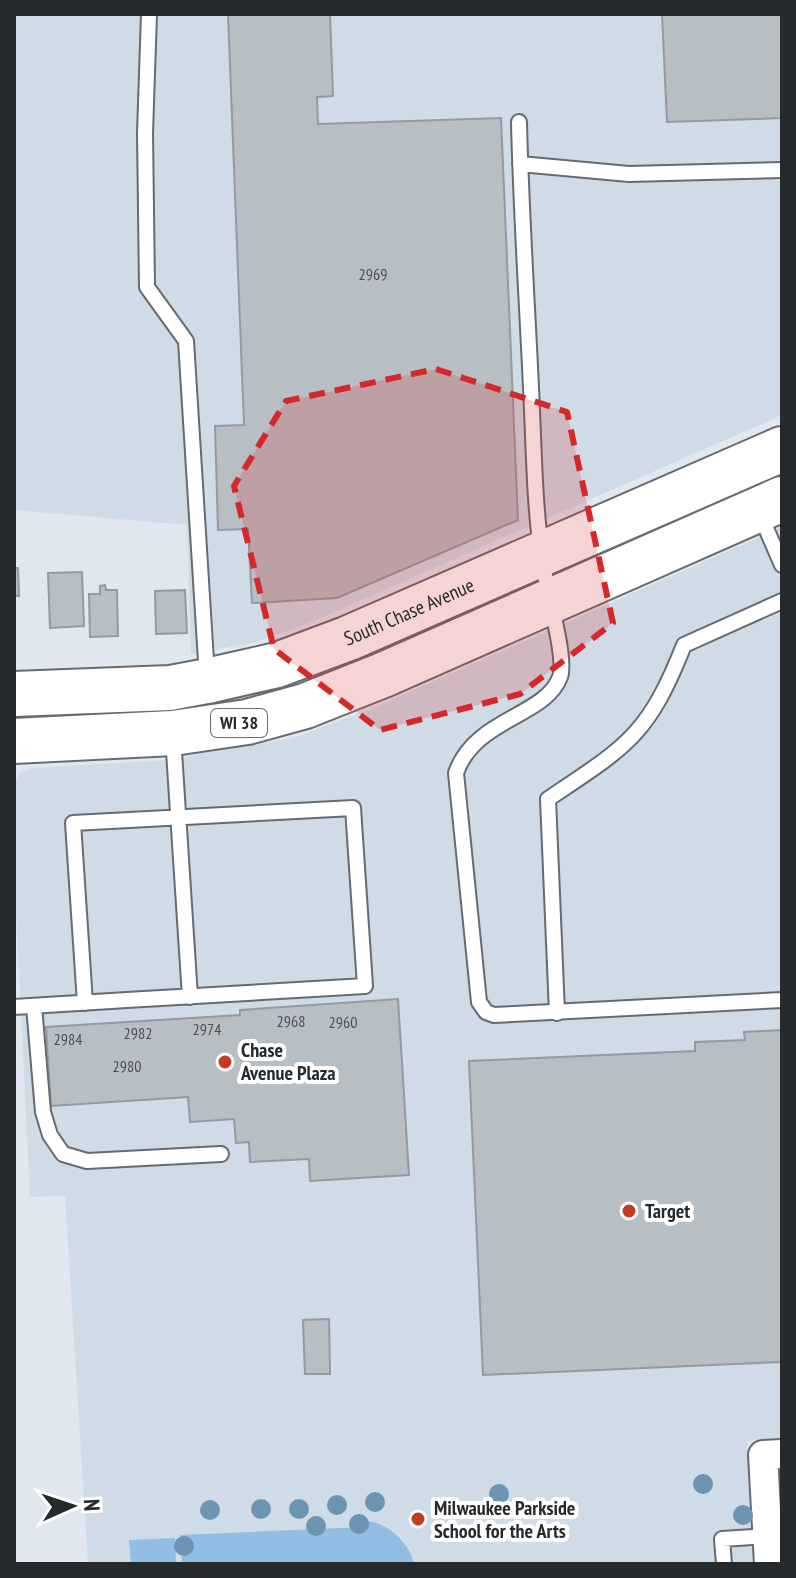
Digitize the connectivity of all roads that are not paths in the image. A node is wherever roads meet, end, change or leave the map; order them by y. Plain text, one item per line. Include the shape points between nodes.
1 (149, 14) edge
2 (519, 122) dead end
3 (520, 164) junction
4 (782, 170) edge
5 (782, 449) edge
6 (756, 491) edge
7 (541, 554) junction
8 (782, 565) edge
9 (782, 601) edge
10 (548, 602) junction
11 (14, 694) edge
12 (178, 704) junction
13 (14, 741) edge
14 (179, 817) junction
15 (190, 997) junction
16 (782, 1000) edge
17 (85, 1003) junction
18 (34, 1006) junction
19 (14, 1007) edge
20 (557, 1013) junction
21 (221, 1154) dead end
22 (773, 1455) edge
23 (767, 1536) junction
24 (724, 1564) edge
25 (769, 1564) edge

1 - 12 lane via 147,287 186,341
2 - 3 lane
3 - 4 lane via 629,174
3 - 7 lane
5 - 6 main road, South Chase Avenue / WI 38
6 - 7 main road, South Chase Avenue / WI 38
6 - 8 lane
6 - 10 main road, South Chase Avenue / WI 38
7 - 10 lane
7 - 12 main road, South Chase Avenue / WI 38 via 349,638
9 - 20 lane via 684,645 664,694 636,735 548,799
10 - 12 main road, South Chase Avenue / WI 38 via 305,706 247,722
10 - 20 lane via 562,658 560,677 549,693 476,739 463,753 456,795 479,1002 494,1015
11 - 12 main road, South Chase Avenue / WI 38
12 - 13 main road, South Chase Avenue / WI 38
12 - 14 lane
14 - 15 lane
14 - 15 lane via 353,808 365,986
14 - 17 lane via 73,823
15 - 17 lane
16 - 20 lane
17 - 18 lane
18 - 19 lane
18 - 21 lane via 43,1112 63,1154 87,1161
22 - 23 street
23 - 24 lane via 722,1539
23 - 25 street

